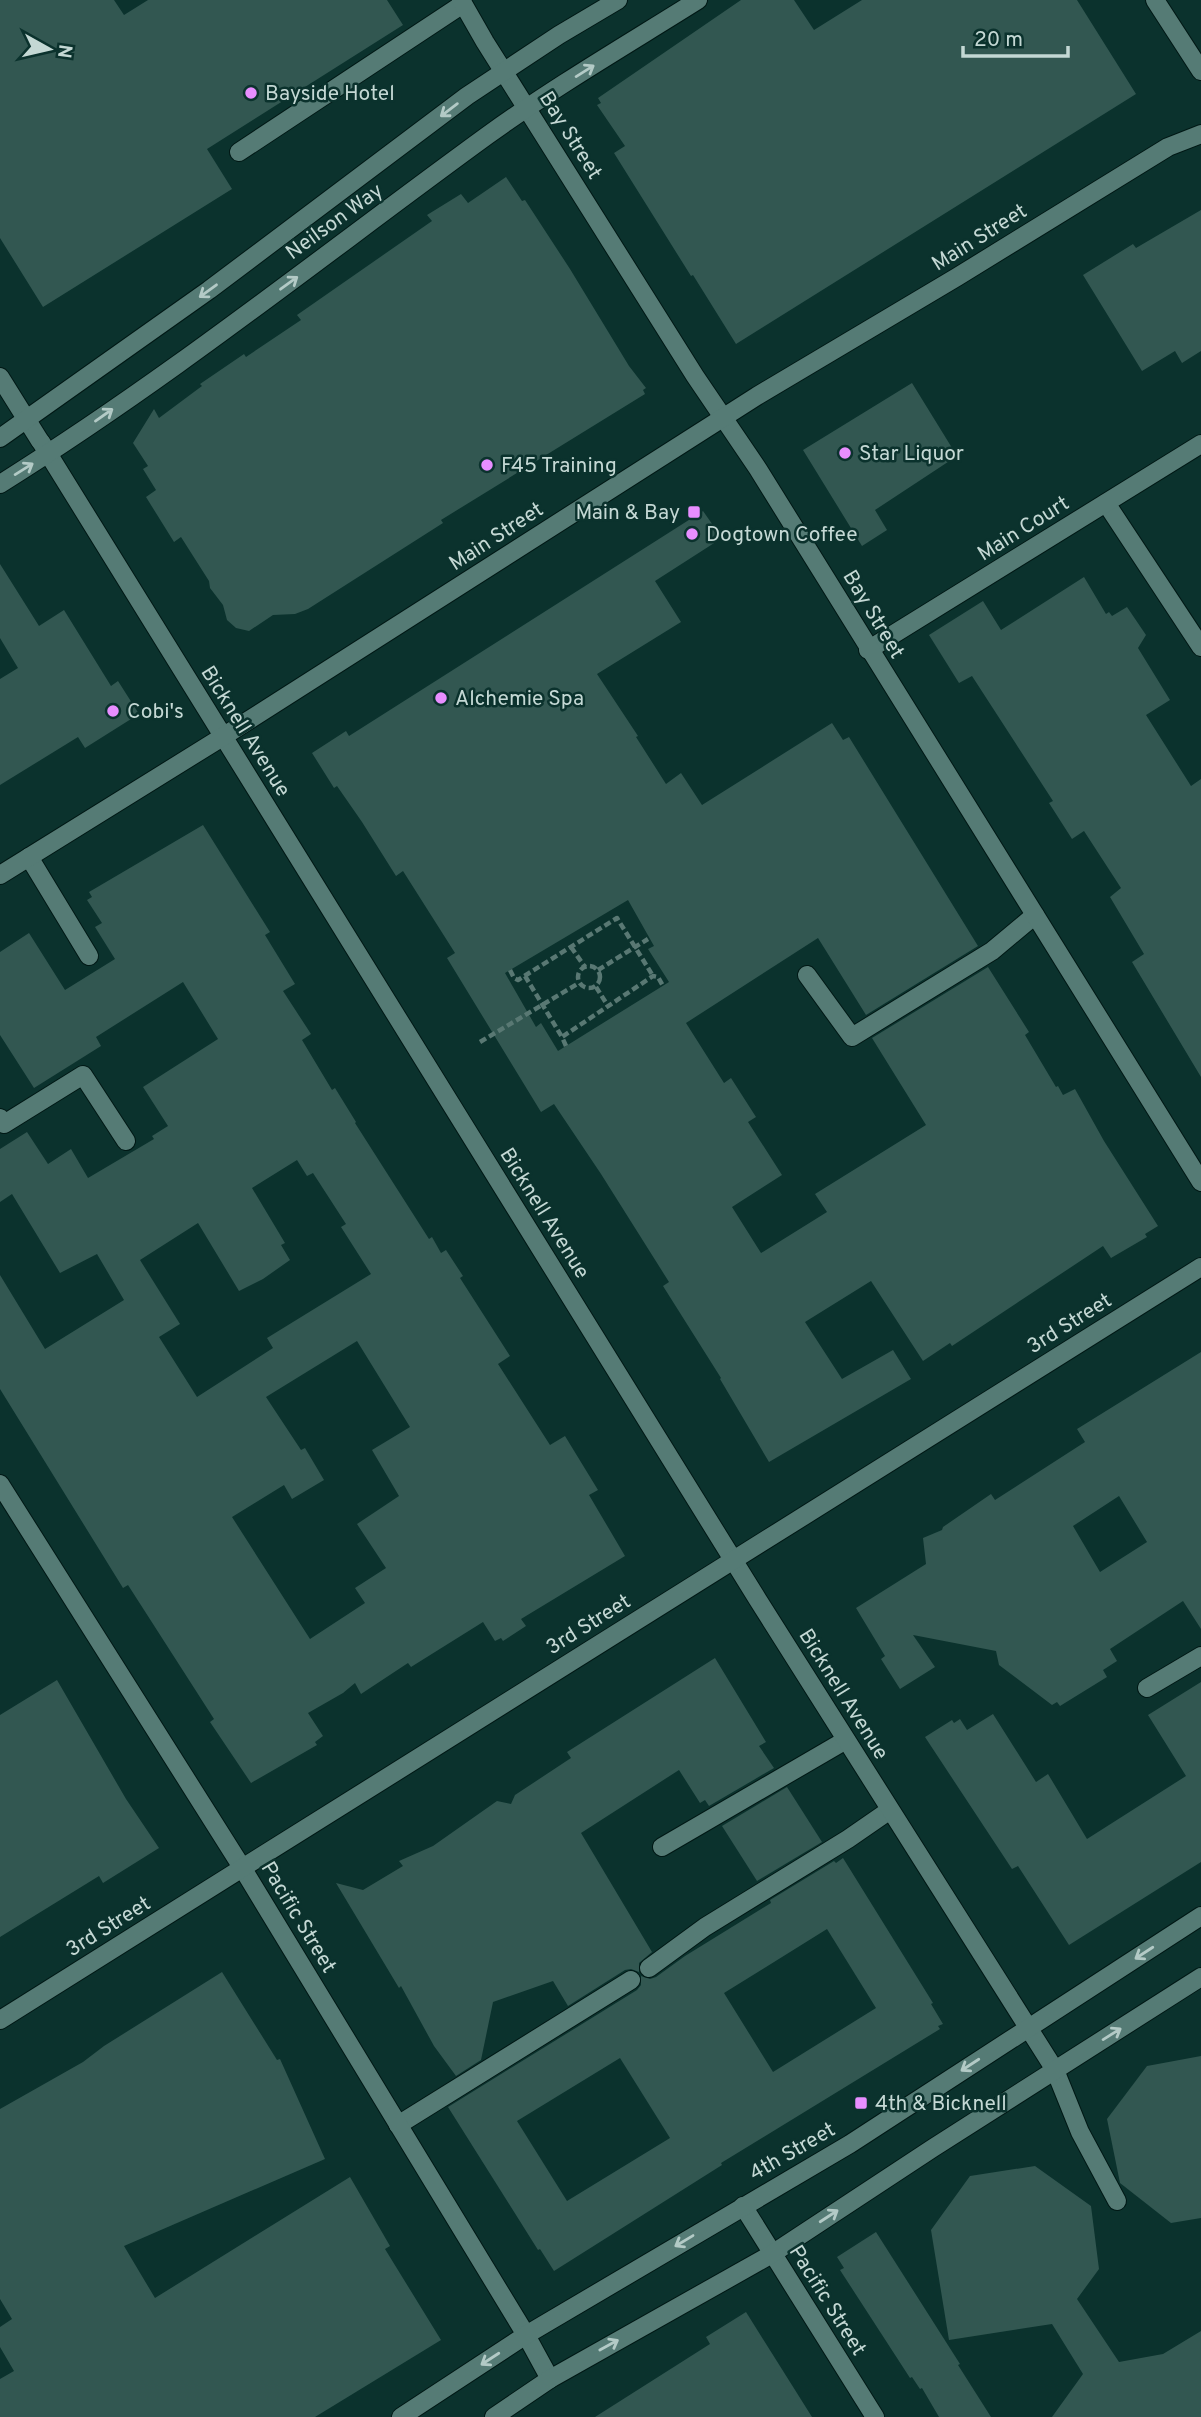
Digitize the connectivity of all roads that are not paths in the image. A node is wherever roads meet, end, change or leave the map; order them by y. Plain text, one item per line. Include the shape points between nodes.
1 (618, 0) edge
2 (698, 0) edge
3 (1155, 0) edge
4 (462, 2) edge
5 (505, 71) junction
6 (1201, 71) edge
7 (528, 108) junction
8 (1201, 134) edge
9 (239, 152) dead end
10 (0, 377) edge
11 (722, 418) junction
12 (26, 419) junction
13 (0, 438) edge
14 (1201, 444) edge
15 (44, 447) junction
16 (0, 484) edge
17 (1106, 503) junction
18 (1201, 647) edge
19 (868, 650) junction
20 (224, 736) junction
21 (29, 857) junction
22 (0, 875) edge
23 (1035, 915) junction
24 (89, 956) dead end
25 (807, 975) dead end
26 (0, 1118) edge
27 (125, 1140) dead end
28 (1201, 1182) edge
29 (1201, 1267) edge
30 (0, 1484) edge
31 (733, 1560) junction
32 (1201, 1657) edge
33 (1147, 1688) dead end
34 (846, 1740) junction
35 (890, 1810) junction
36 (662, 1847) dead end
37 (243, 1869) junction
38 (1201, 1916) edge
39 (649, 1968) dead end
40 (1201, 1977) edge
41 (631, 1980) dead end
42 (0, 2020) edge
43 (1027, 2028) junction
44 (1055, 2070) junction
45 (398, 2125) junction
46 (1117, 2201) dead end
47 (743, 2206) junction
48 (772, 2254) junction
49 (526, 2335) junction
50 (550, 2379) junction
51 (401, 2417) edge
52 (494, 2417) edge
53 (876, 2417) edge

1 - 5 street, Neilson Way
7 -> 2 street, Neilson Way
3 - 6 street
4 - 5 street, Bay Street
4 - 9 street
5 - 7 street, Bay Street
5 -> 12 street, Neilson Way
7 - 11 street, Bay Street
15 -> 7 street, Neilson Way via 241,318
8 - 11 street, Main Street via 1168,147
10 - 12 street, Bicknell Avenue
11 - 19 street, Bay Street
11 - 20 street, Main Street
12 - 13 street, Neilson Way
12 - 15 street, Bicknell Avenue
14 - 17 street, Main Court
16 -> 15 street, Neilson Way
15 - 20 street, Bicknell Avenue
17 - 18 street
17 - 19 street, Main Court
19 - 23 street, Bay Street
20 - 21 street, Main Street
20 - 31 street, Bicknell Avenue
21 - 22 street, Main Street
21 - 24 street
23 - 25 street via 992,951 852,1037
23 - 28 street, Bay Street
26 - 27 street via 4,1124 83,1075
29 - 31 street, 3rd Street
30 - 37 street, Pacific Street
31 - 34 street, Bicknell Avenue
31 - 37 street, 3rd Street
32 - 33 street
34 - 35 street, Bicknell Avenue
34 - 36 street
35 - 39 street via 705,1927
35 - 43 street, Bicknell Avenue
37 - 42 street, 3rd Street
37 - 45 street, Pacific Street
38 -> 43 street, 4th Street
44 -> 40 street
41 - 45 street
43 - 44 street, Bicknell Avenue
43 -> 47 street, 4th Street via 850,2144
44 - 46 street, Bicknell Avenue via 1080,2132
48 -> 44 street
45 - 49 street, Pacific Street
47 - 48 street, Pacific Street
47 -> 49 street, 4th Street
50 -> 48 street
48 - 53 street, Pacific Street
49 - 50 street, Pacific Street
49 -> 51 street, 4th Street
50 - 52 street

